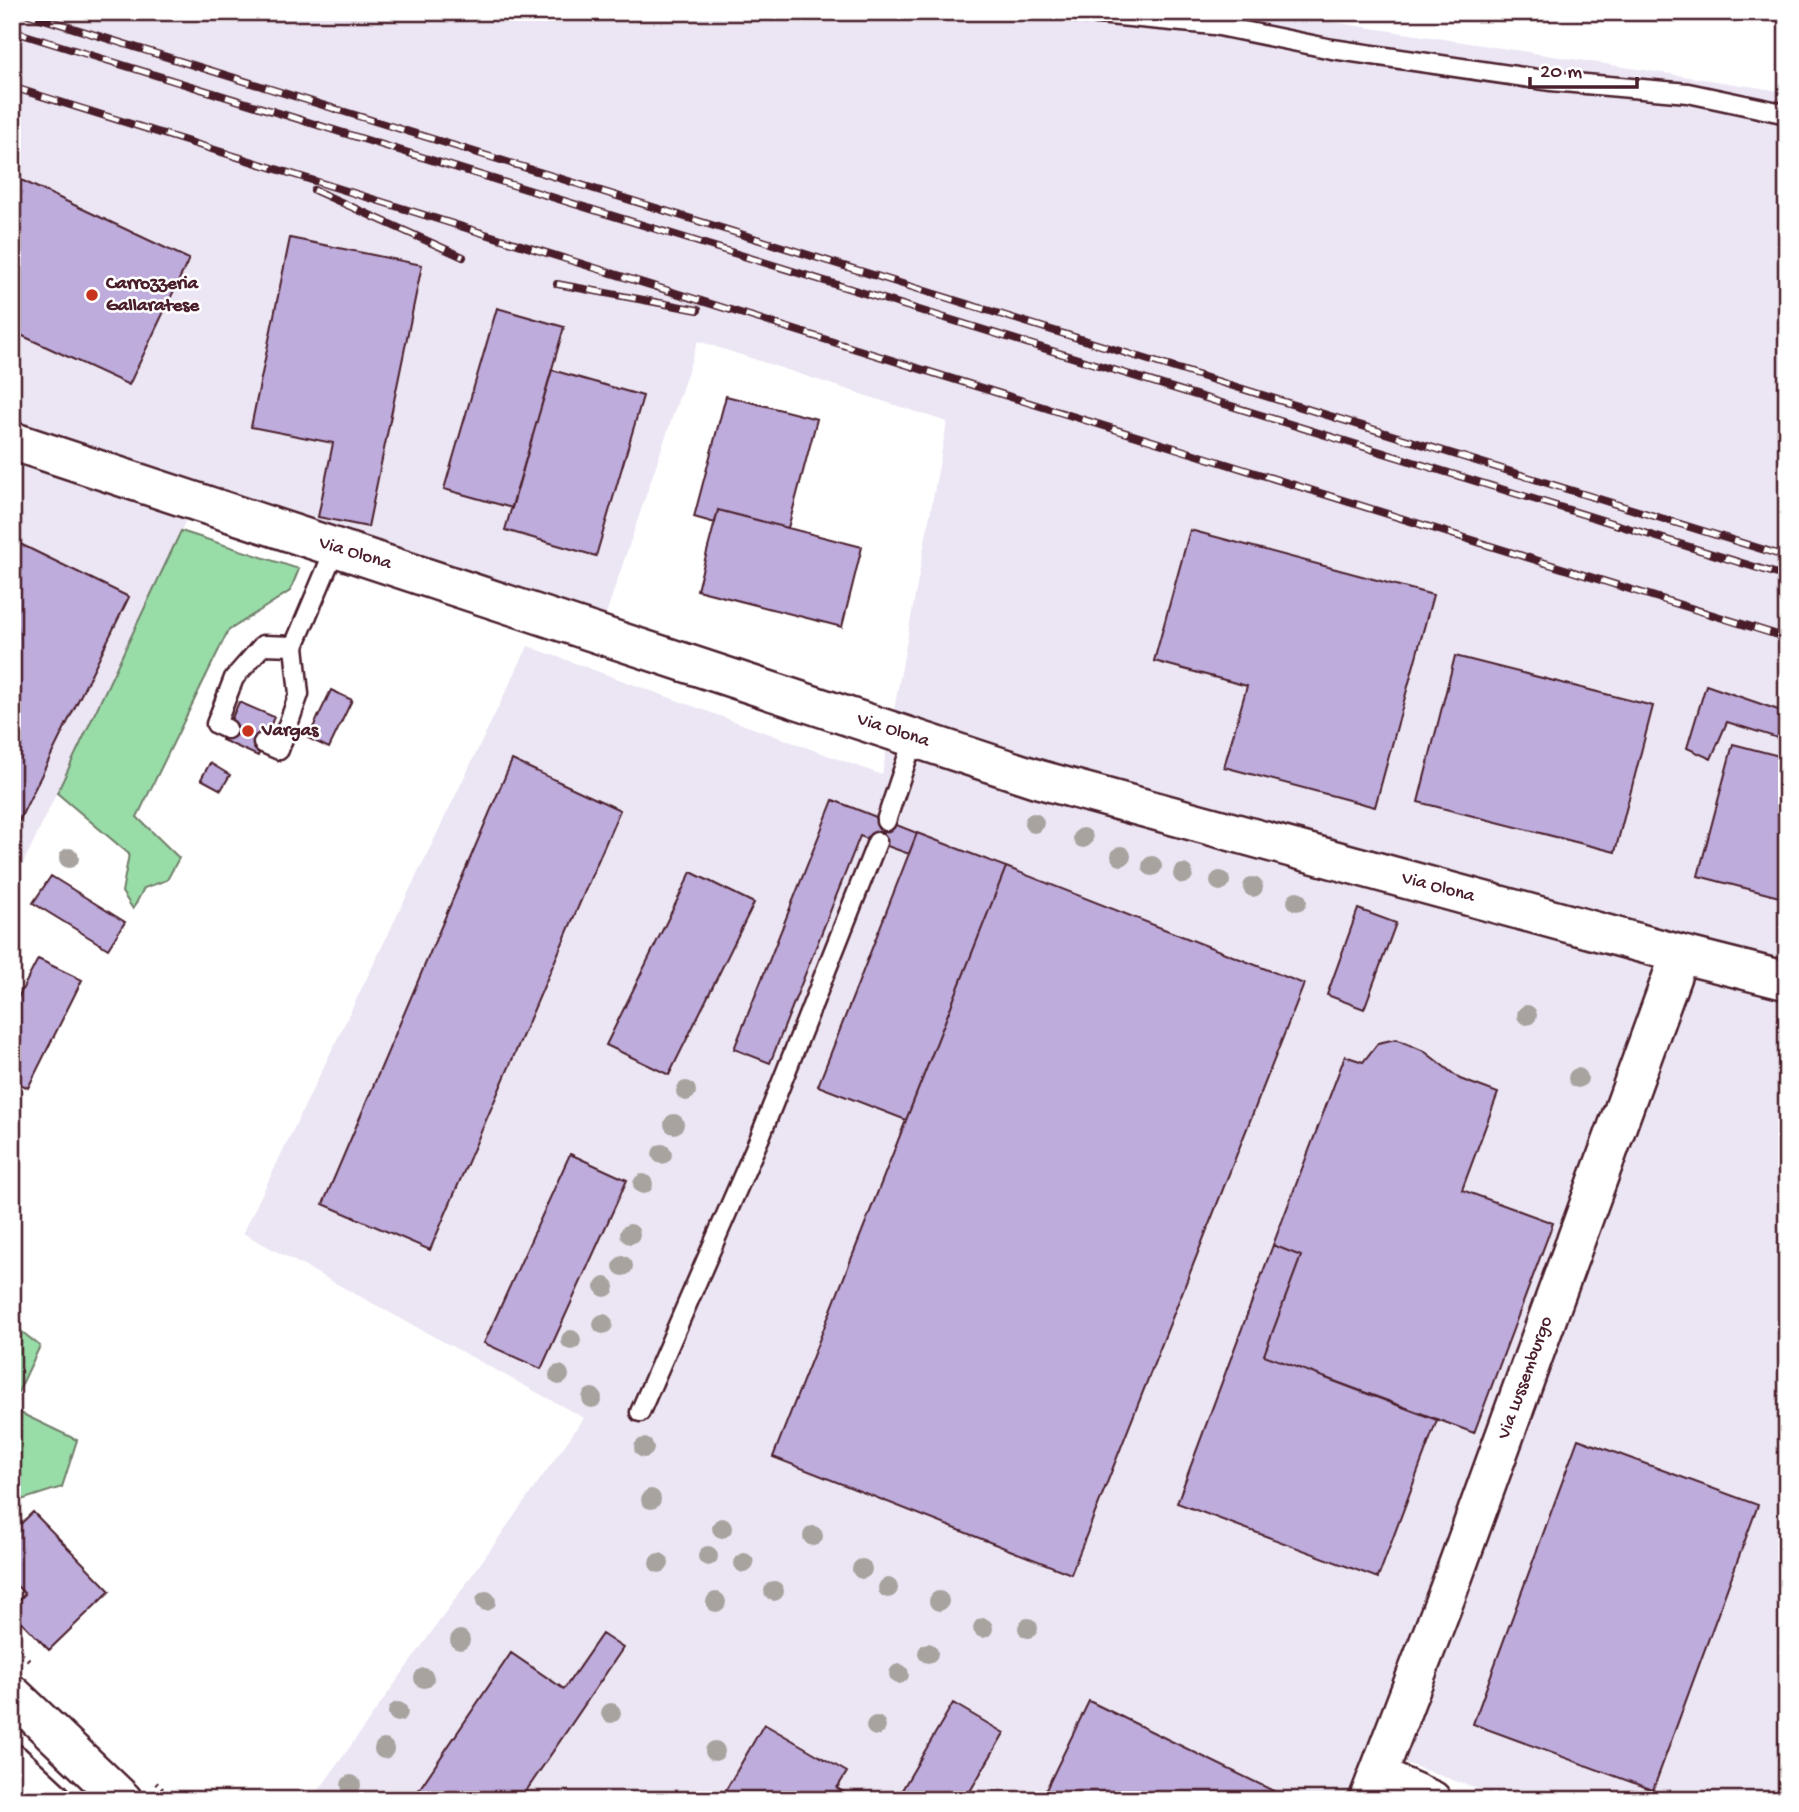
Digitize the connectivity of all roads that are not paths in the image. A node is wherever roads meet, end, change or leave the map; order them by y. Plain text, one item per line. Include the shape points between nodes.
1 (1077, 12) edge
2 (1787, 114) edge
3 (12, 441) edge
4 (335, 549) junction
5 (294, 646) junction
6 (227, 729) dead end
7 (914, 738) junction
8 (263, 743) dead end
9 (886, 821) dead end
10 (877, 842) dead end
11 (1680, 954) junction
12 (1787, 981) edge
13 (640, 1412) dead end
14 (12, 1694) edge
15 (12, 1763) edge
16 (1373, 1788) edge
17 (52, 1800) edge
18 (123, 1800) edge
19 (1432, 1800) edge

1 - 2 lane via 1214,25 1332,49 1551,81 1688,93
3 - 4 street, Via Olona
4 - 5 lane
4 - 7 street, Via Olona
5 - 6 lane via 263,645 234,678 216,724
5 - 8 lane via 299,694 279,750
7 - 9 lane
7 - 11 street, Via Olona via 1038,779
10 - 13 lane via 760,1137
11 - 12 street, Via Olona
11 - 16 street, Via Lussemburgo
14 - 18 street
15 - 17 street
16 - 19 street

